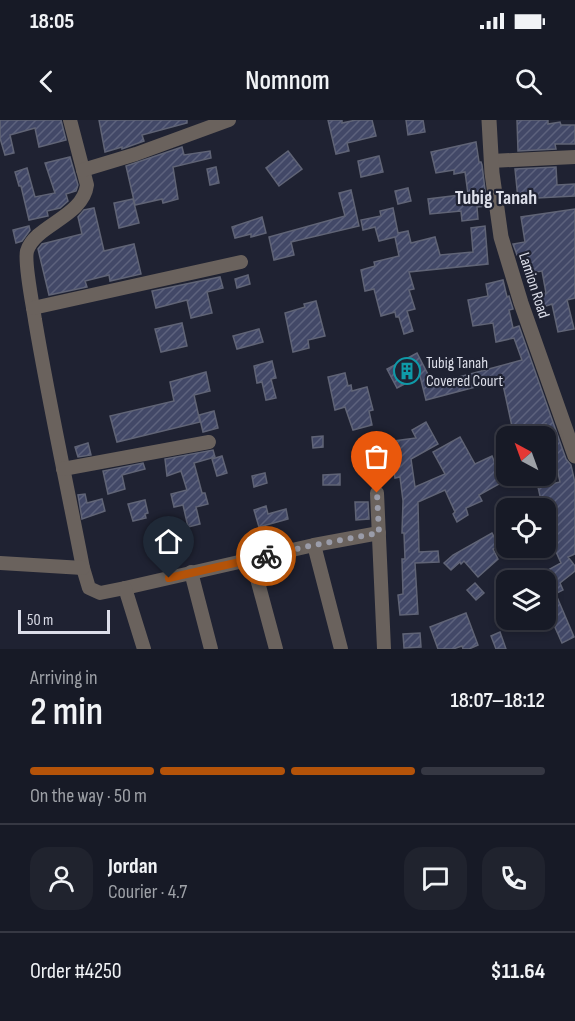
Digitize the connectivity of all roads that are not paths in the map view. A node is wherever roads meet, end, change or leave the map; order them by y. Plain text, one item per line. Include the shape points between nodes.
1 (70, 120) edge
2 (229, 120) edge
3 (489, 120) edge
4 (575, 157) edge
5 (491, 161) junction
6 (83, 170) junction
7 (241, 262) dead end
8 (33, 308) junction
9 (209, 442) dead end
10 (575, 456) edge
11 (63, 469) junction
12 (377, 493) dead end
13 (379, 533) junction
14 (314, 545) junction
15 (252, 560) junction
16 (0, 563) edge
17 (82, 568) junction
18 (191, 572) junction
19 (125, 588) junction
20 (144, 649) edge
21 (211, 649) edge
22 (276, 649) edge
23 (341, 649) edge
24 (384, 649) edge

1 - 6 street
2 - 6 street
3 - 5 street, Lamion Road
4 - 5 street
5 - 10 street, Lamion Road via 504,248
6 - 8 street via 87,185 83,198 28,250
7 - 8 street
8 - 11 street
9 - 11 street
11 - 17 street
12 - 13 street
13 - 14 street
13 - 24 street
14 - 15 street
14 - 23 street
15 - 18 street
15 - 22 street
16 - 17 street
17 - 19 street via 93,591
18 - 19 street
18 - 21 street
19 - 20 street

